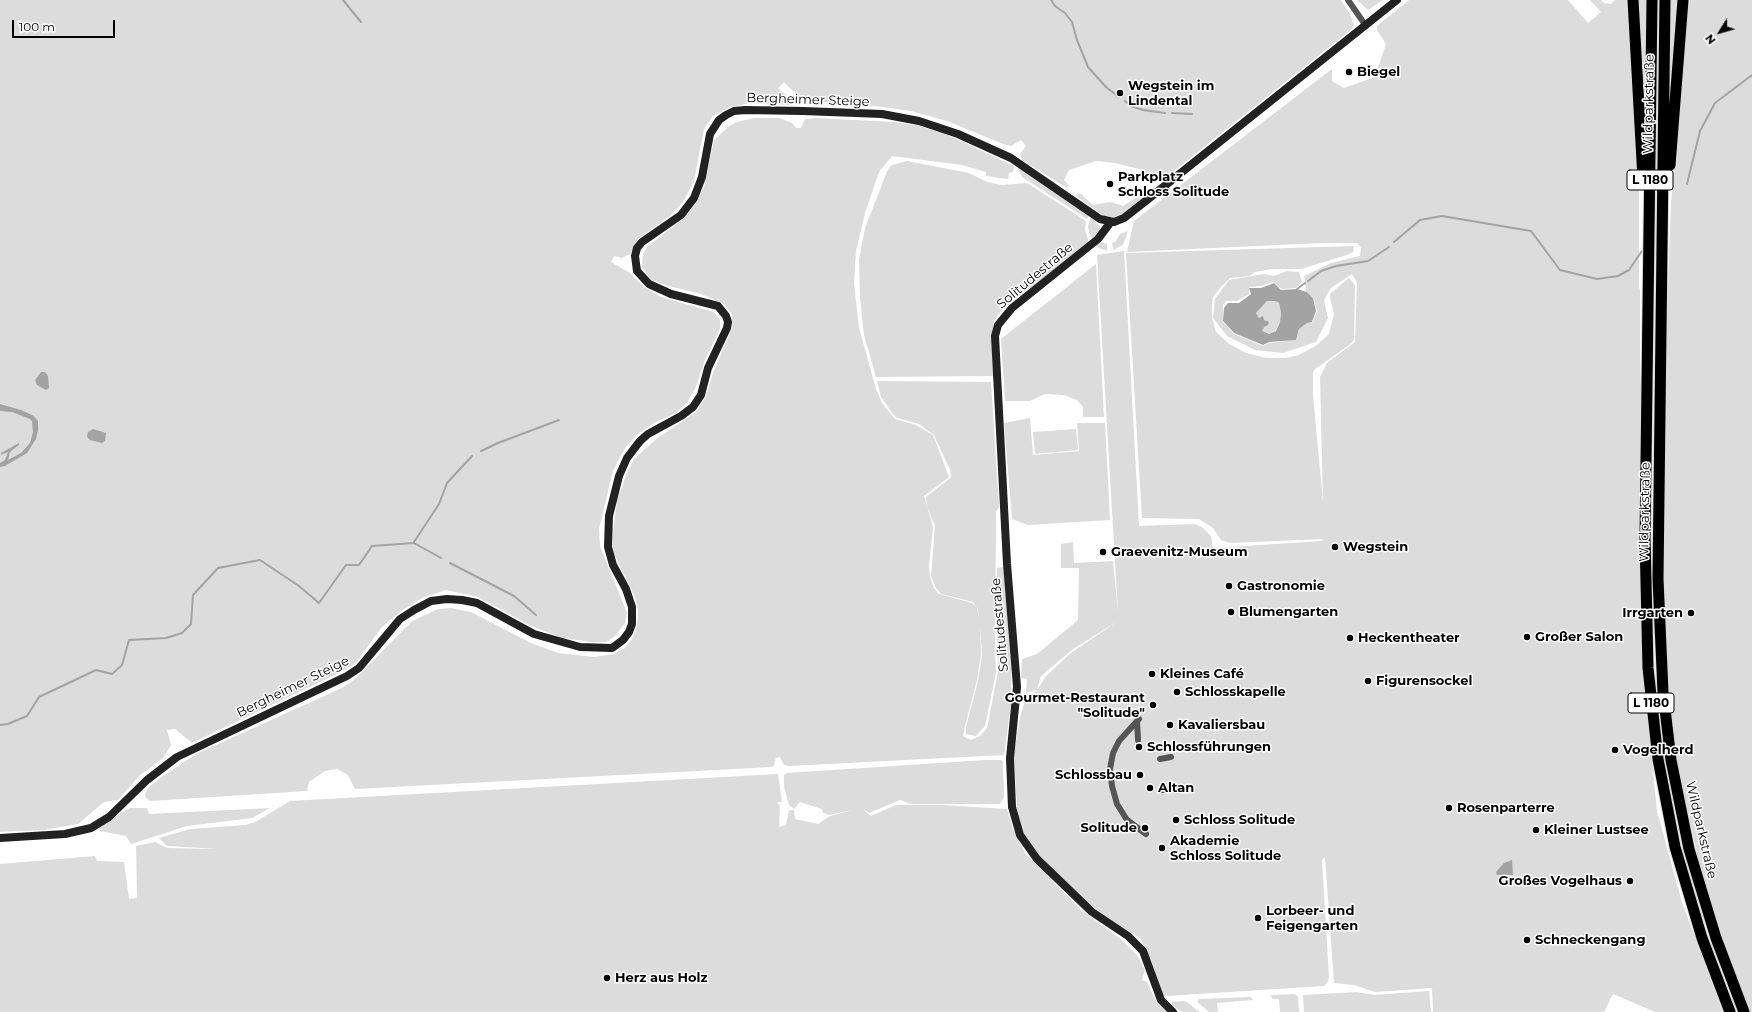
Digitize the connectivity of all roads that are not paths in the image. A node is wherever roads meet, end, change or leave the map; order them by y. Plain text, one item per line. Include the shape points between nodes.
1 (1348, 0) edge
2 (1397, 0) edge
3 (1633, 0) edge
4 (1652, 0) edge
5 (1664, 0) edge
6 (1683, 0) edge
7 (1366, 26) junction
8 (1662, 219) junction
9 (1110, 223) junction
10 (1647, 361) junction
11 (1138, 740) dead end
12 (1171, 757) dead end
13 (1160, 759) dead end
14 (1111, 761) junction
15 (1118, 761) dead end
16 (1174, 789) dead end
17 (1162, 790) dead end
18 (1121, 792) dead end
19 (1113, 793) junction
20 (1146, 834) dead end
21 (0, 838) edge
22 (1173, 1012) edge
23 (1730, 1012) edge
24 (1744, 1012) edge

1 - 7 street
2 - 7 street
3 - 10 highway via 1643,179 1643,329
4 - 10 highway, Wildparkstraße / L 1180
5 - 8 highway, Wildparkstraße / L 1180
6 - 8 highway via 1670,186
7 - 9 street via 1124,218
8 - 24 highway, Wildparkstraße / L 1180 via 1658,579 1663,692 1671,760 1689,849 1716,938
9 - 21 street, Bergheimer Steige via 1100,219 1011,158 958,134 919,121 882,114 803,111 745,110 726,115 710,134 702,177 694,198 680,214 642,242 635,256 637,271 649,284 670,294 718,306 728,322 708,368 701,395 694,407 640,441 626,458 619,476 609,516 608,547 613,565 632,607 632,624 624,640 612,648 580,647 534,634 476,603 447,599 431,601 400,619 359,668 177,757 153,775 109,817 91,828 80,832
9 - 22 street, Solitudestraße via 1097,240 1012,308 998,325 995,336 1007,564 1017,686 1010,752 1012,807 1020,835 1037,859 1092,912 1128,936 1143,951 1160,1000
10 - 23 highway, Wildparkstraße / L 1180 via 1645,580 1652,713 1659,766 1675,847 1702,938
11 - 14 street via 1138,720 1119,741
12 - 13 street
14 - 15 street
14 - 19 street
16 - 17 street
18 - 19 street
19 - 20 street via 1128,820

